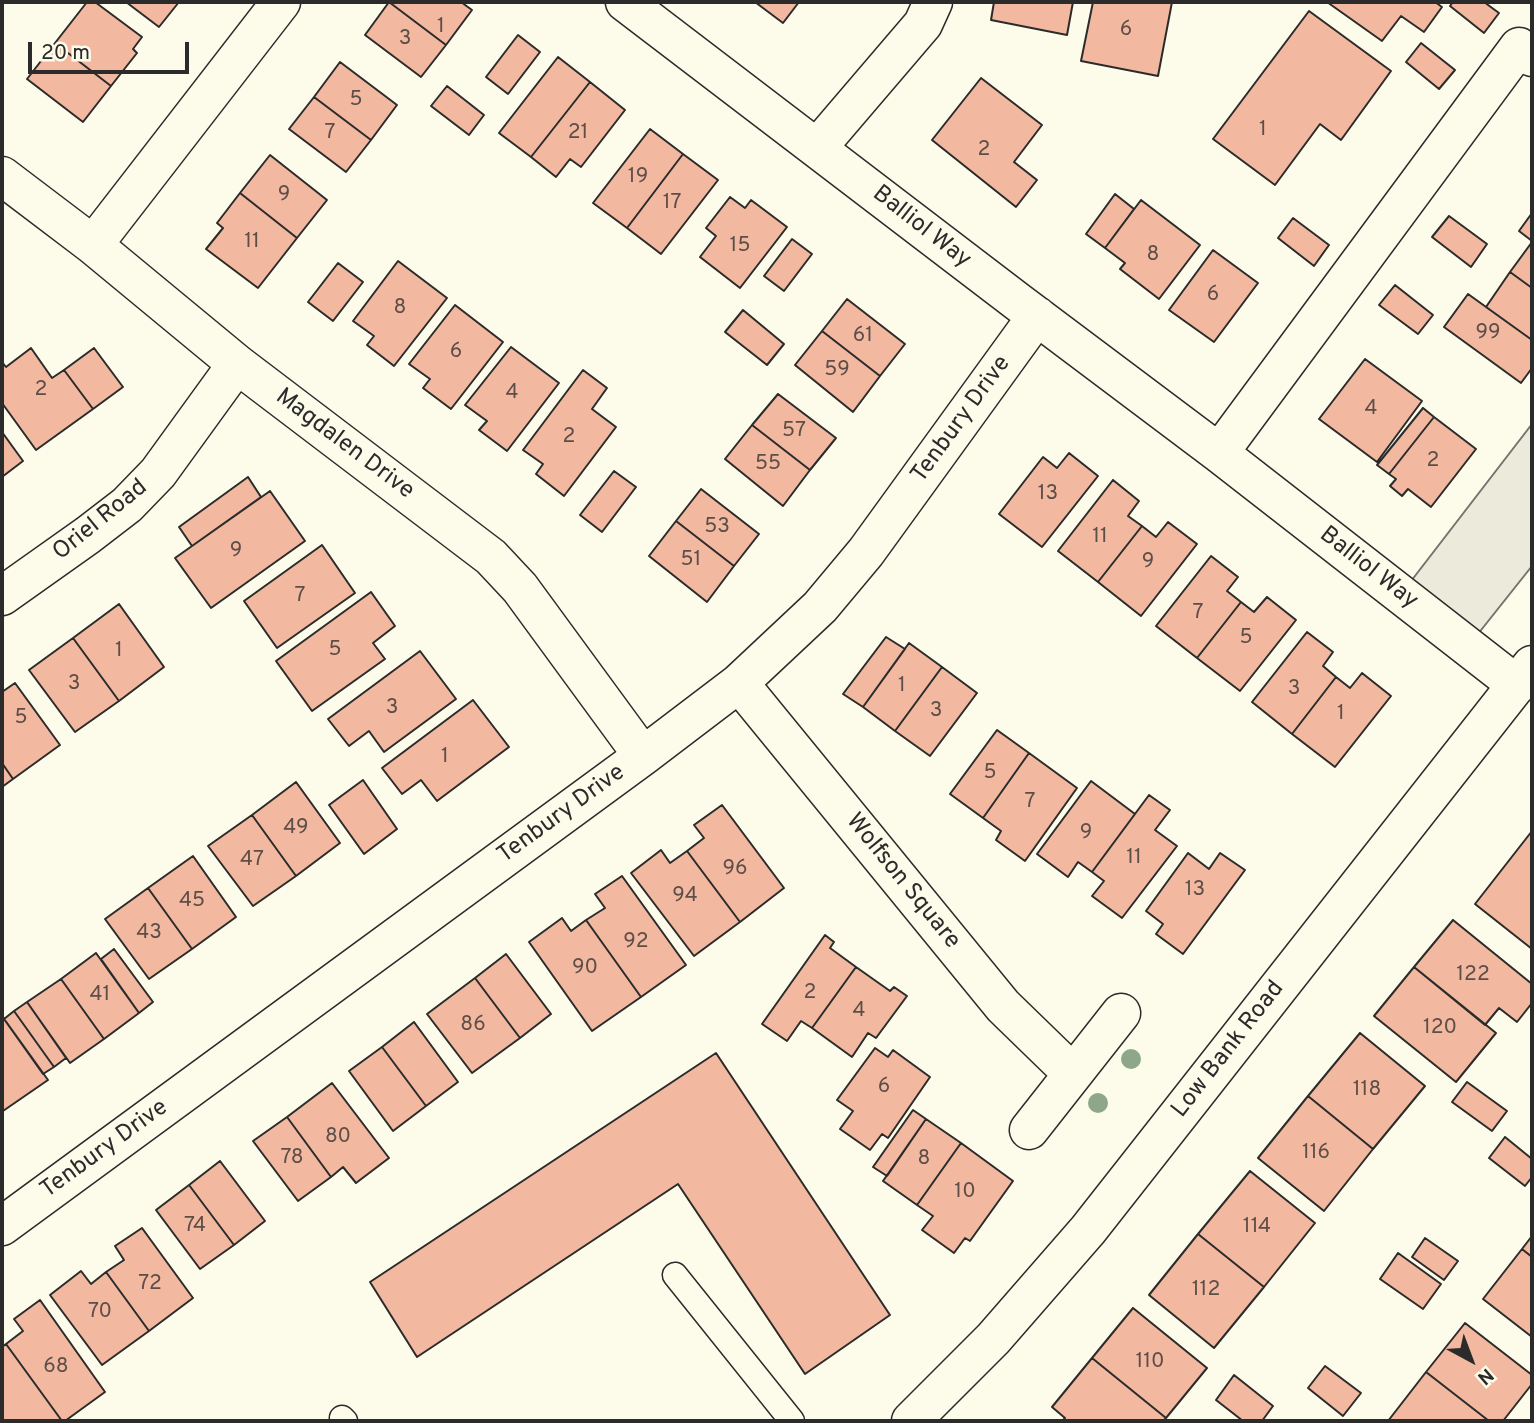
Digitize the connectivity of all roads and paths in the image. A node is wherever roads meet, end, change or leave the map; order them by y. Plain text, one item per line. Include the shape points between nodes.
1 (281, 2) edge
2 (625, 2) edge
3 (933, 2) edge
4 (1532, 57) edge
5 (817, 148) junction
6 (2, 176) edge
7 (93, 245) junction
8 (1037, 316) junction
9 (237, 364) junction
10 (1219, 453) junction
11 (2, 596) edge
12 (1527, 681) edge
13 (739, 683) junction
14 (643, 756) junction
15 (1121, 1013) dead end
16 (1073, 1074) junction
17 (1030, 1130) dead end
18 (2, 1226) edge
19 (675, 1275) dead end
20 (925, 1417) edge
21 (792, 1421) edge

1 - 7 street
2 - 5 street, Balliol Way
3 - 5 street via 923,24
4 - 10 street via 1518,47
5 - 8 street, Balliol Way
6 - 7 street, Magdalen Drive
7 - 9 street, Magdalen Drive
8 - 10 street, Balliol Way
8 - 13 street, Tenbury Drive via 866,552 820,607
9 - 11 street, Oriel Road via 158,473 127,505
9 - 14 street, Magdalen Drive via 491,557 520,588
10 - 12 street, Balliol Way
12 - 20 street, Low Bank Road via 1088,1230
13 - 14 street, Tenbury Drive
13 - 16 street, Wolfson Square via 1003,1006
14 - 18 street, Tenbury Drive
15 - 16 street
16 - 17 street
19 - 21 lane

